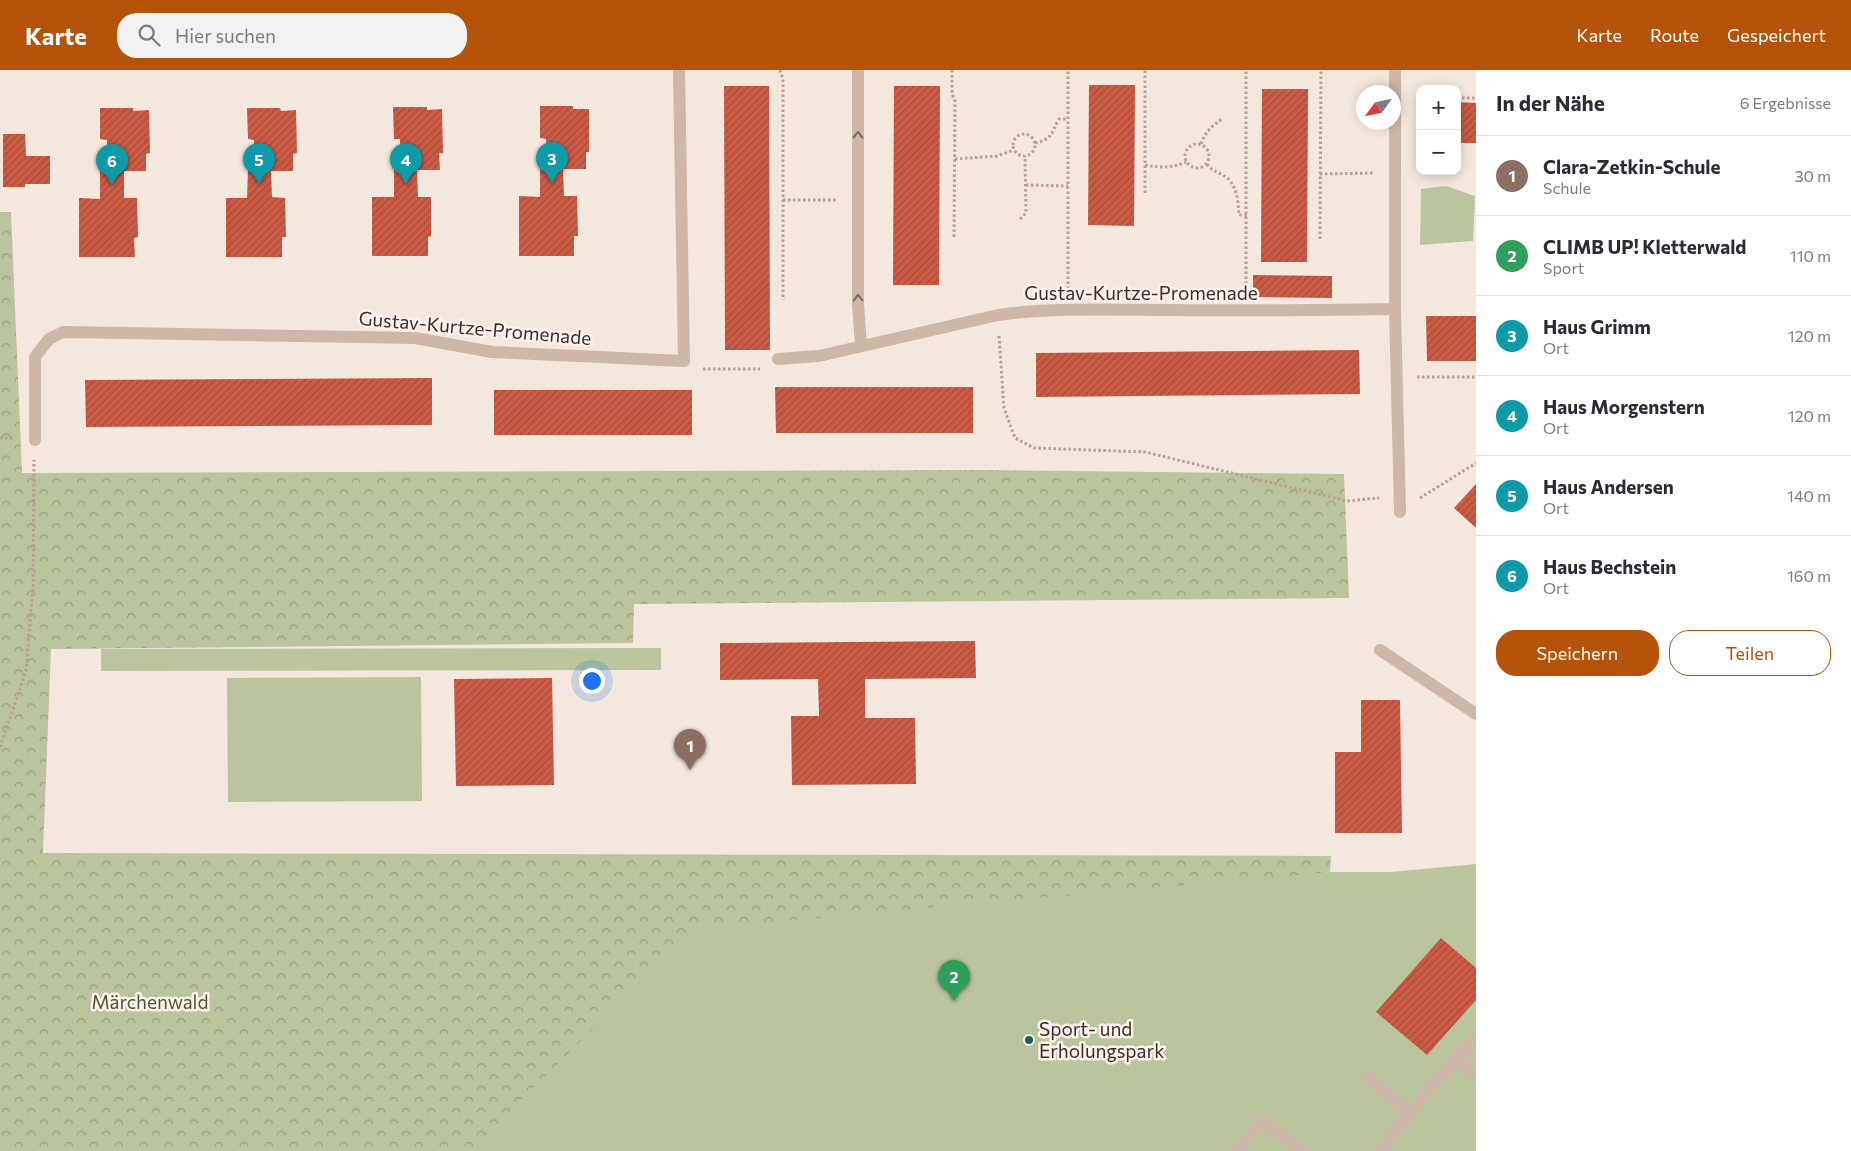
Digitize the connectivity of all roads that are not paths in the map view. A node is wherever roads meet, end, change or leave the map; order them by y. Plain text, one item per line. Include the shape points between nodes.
1 (679, 70) edge
2 (858, 70) edge
3 (1395, 70) edge
4 (1395, 309) junction
5 (861, 346) junction
6 (778, 359) road end
7 (35, 440) road end
8 (1400, 512) road end
9 (1380, 650) dead end
10 (1476, 714) edge
11 (1476, 1035) edge
12 (1457, 1059) junction
13 (1476, 1076) edge
14 (1368, 1077) dead end
15 (1410, 1112) junction
16 (1235, 1151) edge
17 (1303, 1151) edge
18 (1379, 1151) edge

1 - 7 street, Gustav-Kurtze-Promenade via 684,361 492,352 415,338 63,332 49,339 35,357
5 -> 2 street via 858,304
3 - 4 street
4 - 5 street, Gustav-Kurtze-Promenade via 1023,312
4 - 8 street
5 - 6 street, Gustav-Kurtze-Promenade via 820,356
9 - 10 street
11 - 12 street
12 - 13 street
12 - 15 street
14 - 15 street
15 - 18 street
16 - 17 street via 1262,1122

